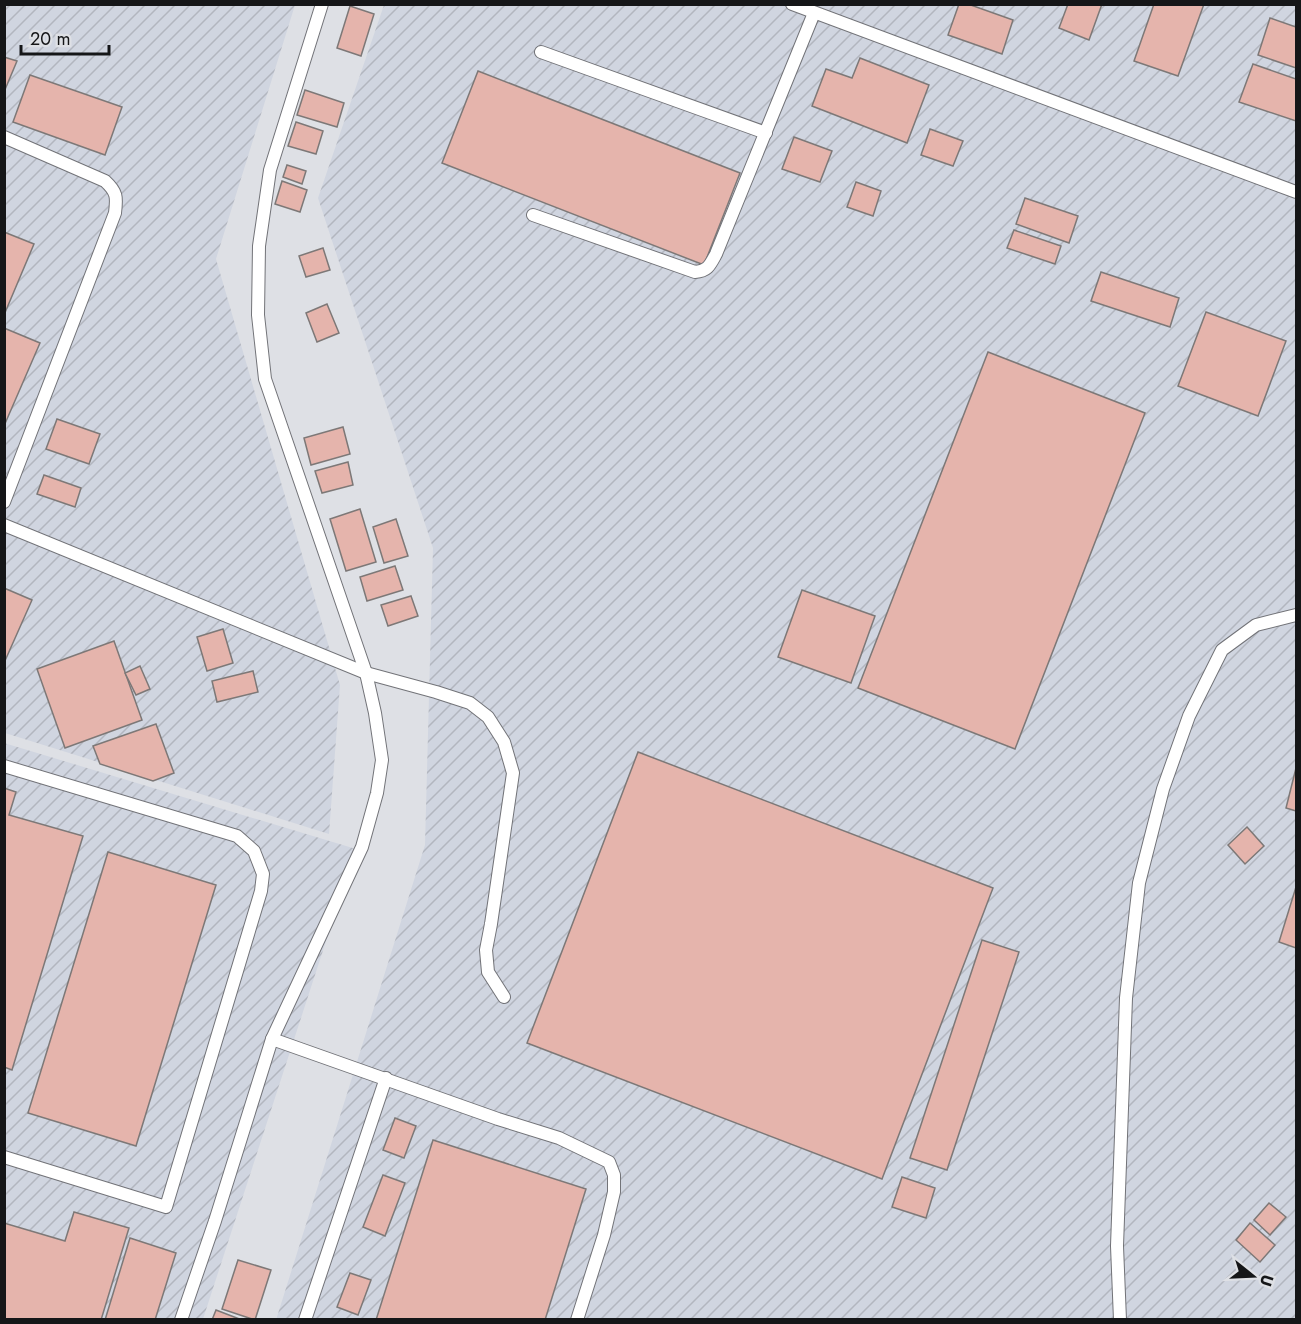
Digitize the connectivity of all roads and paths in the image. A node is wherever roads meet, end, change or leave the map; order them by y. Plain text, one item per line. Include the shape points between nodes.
1 (322, 4) edge
2 (792, 4) edge
3 (814, 13) junction
4 (541, 52) dead end
5 (766, 133) junction
6 (4, 137) edge
7 (1296, 192) edge
8 (532, 215) dead end
9 (4, 502) edge
10 (4, 525) edge
11 (1296, 615) edge
12 (366, 673) junction
13 (4, 766) edge
14 (504, 997) dead end
15 (272, 1039) junction
16 (386, 1078) junction
17 (4, 1157) edge
18 (181, 1320) edge
19 (305, 1320) edge
20 (577, 1320) edge
21 (1120, 1320) edge

1 - 12 lane via 270,170 259,246 258,315 265,379
2 - 3 lane
3 - 5 lane
3 - 7 lane
4 - 5 lane
5 - 8 lane via 716,254 703,272
6 - 9 lane via 105,181 116,198 115,213
10 - 12 lane
11 - 21 lane via 1256,624 1222,650 1189,716 1162,789 1139,882 1126,998 1117,1246
12 - 14 lane via 470,703 488,717 504,742 513,773 486,950 488,972
12 - 15 lane via 382,760 377,793 362,848
13 - 17 lane via 237,836 254,851 263,874 166,1207
15 - 16 lane
15 - 18 lane
16 - 19 lane
16 - 20 lane via 559,1138 609,1162 614,1192

